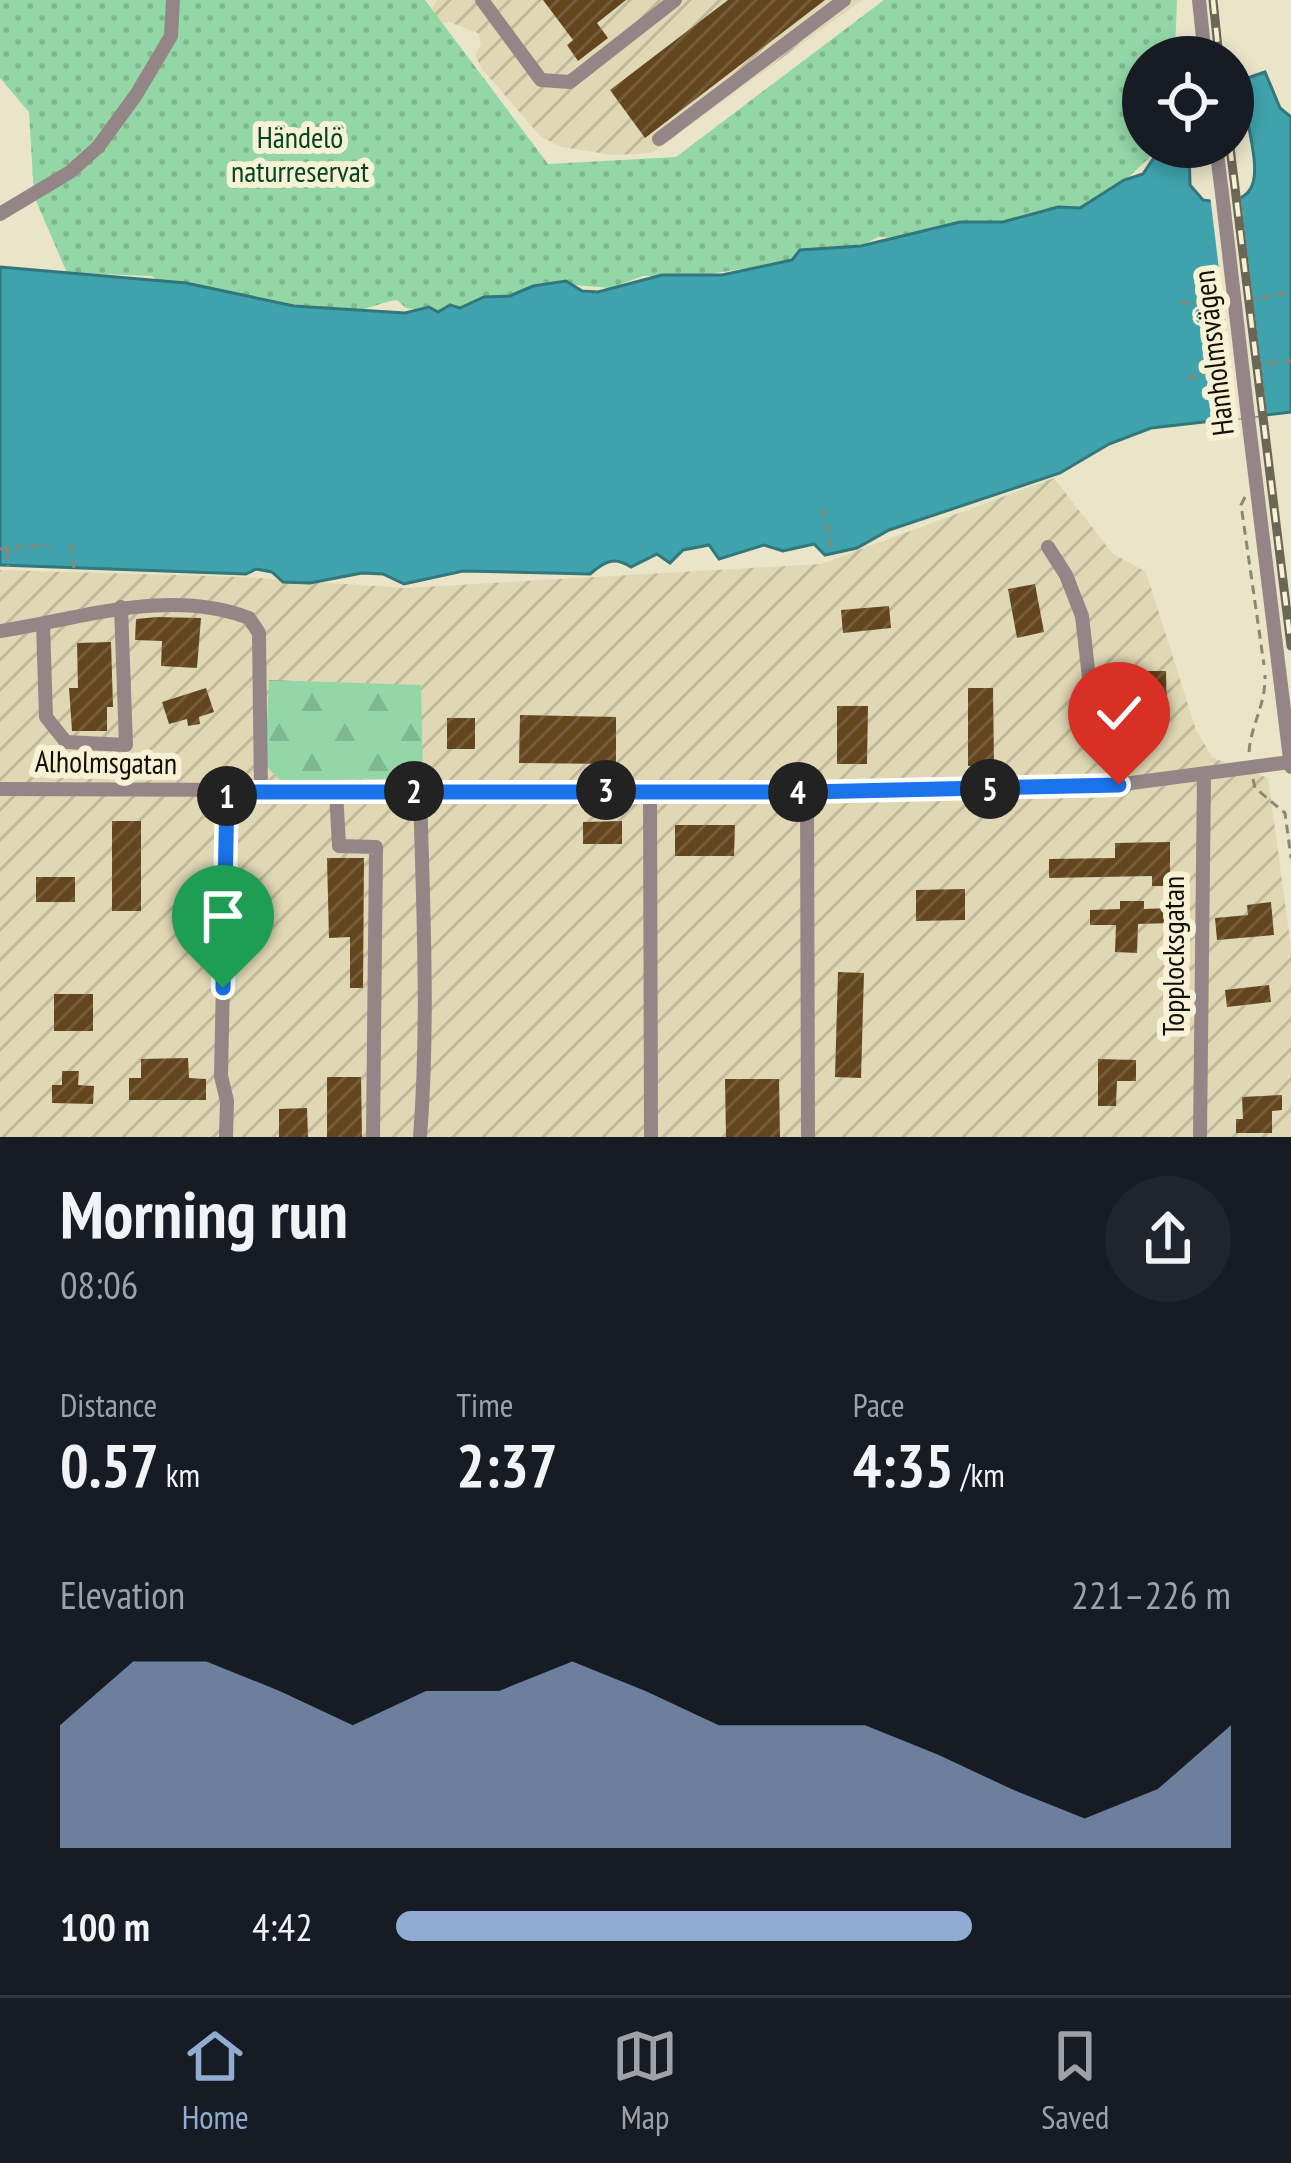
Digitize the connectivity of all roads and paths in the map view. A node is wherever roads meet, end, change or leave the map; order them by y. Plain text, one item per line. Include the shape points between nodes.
1 (173, 0) edge
2 (482, 0) edge
3 (675, 0) edge
4 (844, 0) edge
5 (1199, 0) edge
6 (1203, 36) edge
7 (659, 139) dead end
8 (1219, 168) edge
9 (0, 214) edge
10 (1248, 488) dead end
11 (823, 509) dead end
12 (72, 544) dead end
13 (49, 545) dead end
14 (1048, 547) dead end
15 (7, 548) junction
16 (0, 549) edge
17 (832, 553) dead end
18 (8, 566) dead end
19 (74, 569) dead end
20 (122, 607) junction
21 (43, 624) junction
22 (0, 631) edge
23 (1291, 764) edge
24 (1251, 768) junction
25 (1204, 774) junction
26 (1119, 785) junction
27 (0, 789) edge
28 (650, 790) junction
29 (262, 791) junction
30 (336, 791) junction
31 (420, 791) junction
32 (227, 792) junction
33 (807, 792) junction
34 (1291, 858) edge
35 (226, 1137) edge
36 (373, 1137) edge
37 (420, 1137) edge
38 (650, 1137) edge
39 (808, 1137) edge
40 (1200, 1137) edge

1 - 9 street via 171,36 98,146
2 - 3 street via 541,80 555,82 570,82
4 - 7 street
5 - 6 street
8 - 23 street, Hanholmsvägen, bridge
10 - 24 path via 1241,505 1266,698 1249,746
11 - 17 path
12 - 19 path
13 - 15 path
14 - 26 street via 1082,616 1089,678
15 - 16 path
15 - 18 path
20 - 21 street
20 - 21 street via 126,746 66,742 46,717
20 - 29 street via 210,606 249,618 259,633
21 - 22 street
23 - 24 street, Alholmsgatan
24 - 25 street, Alholmsgatan
24 - 34 path via 1255,788 1286,813
25 - 26 street, Alholmsgatan
25 - 40 street, Topplocksgatan
26 - 33 street, Alholmsgatan
27 - 32 street, Alholmsgatan
28 - 31 street, Alholmsgatan
28 - 33 street, Alholmsgatan
28 - 38 street
29 - 30 street, Alholmsgatan
29 - 32 street, Alholmsgatan
30 - 31 street, Alholmsgatan
30 - 36 street via 339,846 376,847
31 - 37 street
32 - 35 street
33 - 39 street

